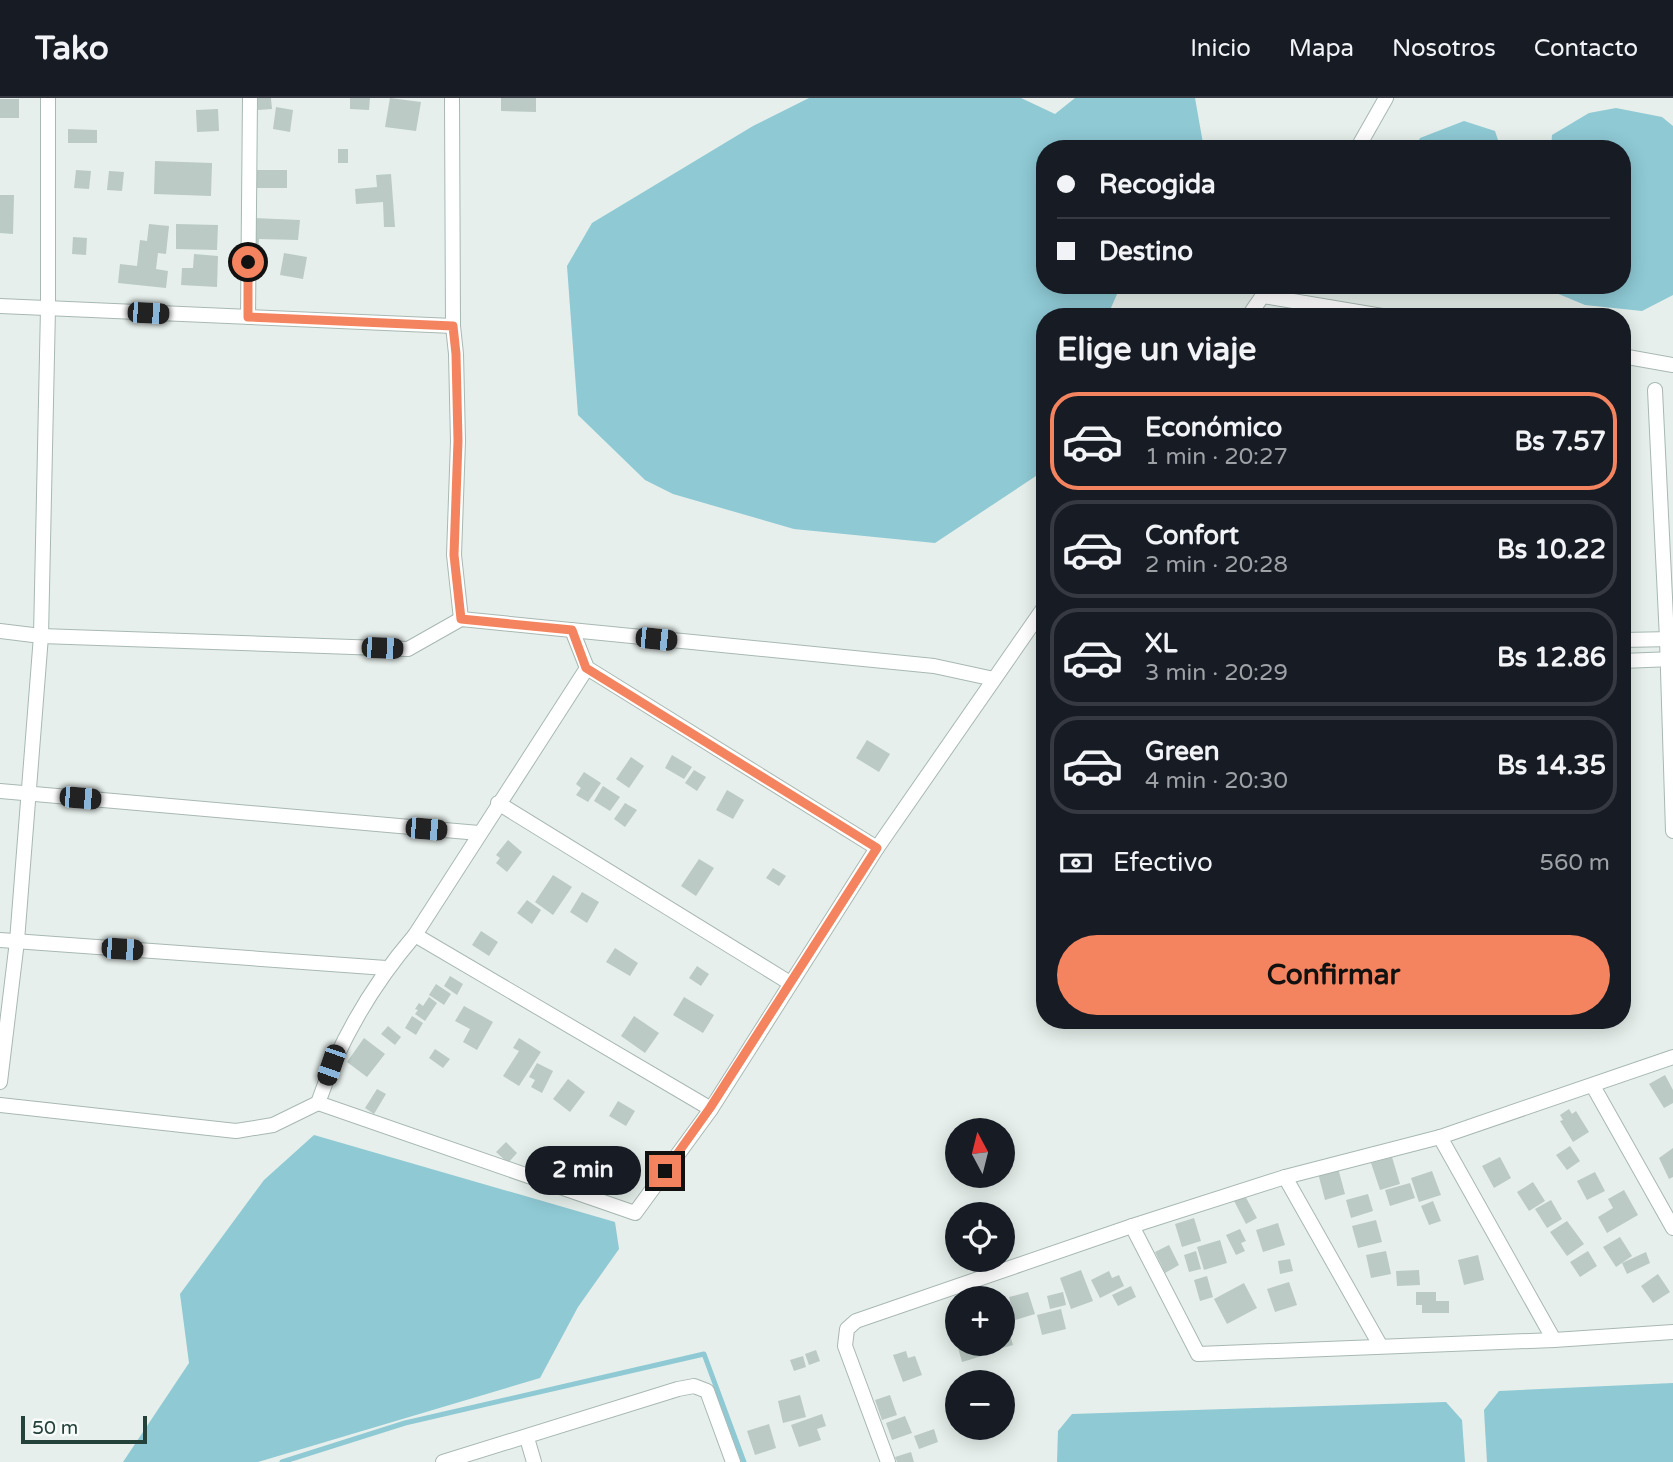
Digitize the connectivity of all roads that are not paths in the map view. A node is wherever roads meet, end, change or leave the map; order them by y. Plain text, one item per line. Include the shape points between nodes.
1 (48, 98) edge
2 (250, 98) edge
3 (452, 98) edge
4 (1387, 98) edge
5 (1362, 140) edge
6 (1285, 294) edge
7 (0, 306) edge
8 (48, 308) junction
9 (1348, 308) edge
10 (248, 317) junction
11 (453, 326) junction
12 (1631, 358) edge
13 (1673, 365) edge
14 (1656, 390) dead end
15 (461, 619) junction
16 (1036, 619) edge
17 (572, 630) junction
18 (0, 631) edge
19 (41, 636) junction
20 (1670, 639) edge
21 (1631, 640) edge
22 (1670, 659) edge
23 (1631, 661) edge
24 (586, 668) junction
25 (994, 679) junction
26 (0, 791) edge
27 (27, 793) junction
28 (498, 803) junction
29 (1673, 831) edge
30 (479, 833) junction
31 (877, 848) junction
32 (415, 934) junction
33 (0, 940) edge
34 (17, 941) junction
35 (386, 968) junction
36 (790, 983) junction
37 (1673, 1058) edge
38 (0, 1082) edge
39 (1593, 1086) junction
40 (318, 1103) junction
41 (0, 1105) edge
42 (710, 1108) junction
43 (1440, 1138) junction
44 (1285, 1177) junction
45 (1132, 1226) junction
46 (1673, 1228) edge
47 (1673, 1332) edge
48 (1554, 1340) junction
49 (1380, 1345) junction
50 (527, 1438) junction
51 (443, 1462) edge
52 (534, 1462) edge
53 (733, 1462) edge
54 (888, 1462) edge

1 - 8 street
2 - 10 street
3 - 11 street
4 - 5 street
6 - 9 street
7 - 8 street
8 - 10 street
8 - 19 street
10 - 11 street
11 - 15 street via 458,441 454,555
12 - 13 street
14 - 20 street
15 - 17 street
15 - 19 street via 408,649
16 - 25 street
17 - 24 street
17 - 25 street via 934,666
18 - 19 street
19 - 27 street
20 - 21 street
20 - 22 street
22 - 23 street
22 - 29 street
24 - 28 street
24 - 31 street
25 - 31 street
26 - 27 street
27 - 30 street
27 - 34 street
28 - 30 street
28 - 36 street
30 - 32 street
31 - 36 street
32 - 35 street
32 - 42 street
33 - 34 street
34 - 35 street
34 - 38 street
35 - 40 street via 331,1065
36 - 42 street
37 - 39 street
39 - 43 street
39 - 46 street
40 - 41 street via 273,1125 236,1131
40 - 42 street via 635,1213
43 - 44 street
43 - 48 street
44 - 45 street
44 - 49 street
45 - 49 street via 1198,1354
45 - 54 street via 856,1321 847,1329 845,1346
47 - 48 street
48 - 49 street
50 - 51 street
50 - 52 street
50 - 53 street via 694,1386 707,1391

